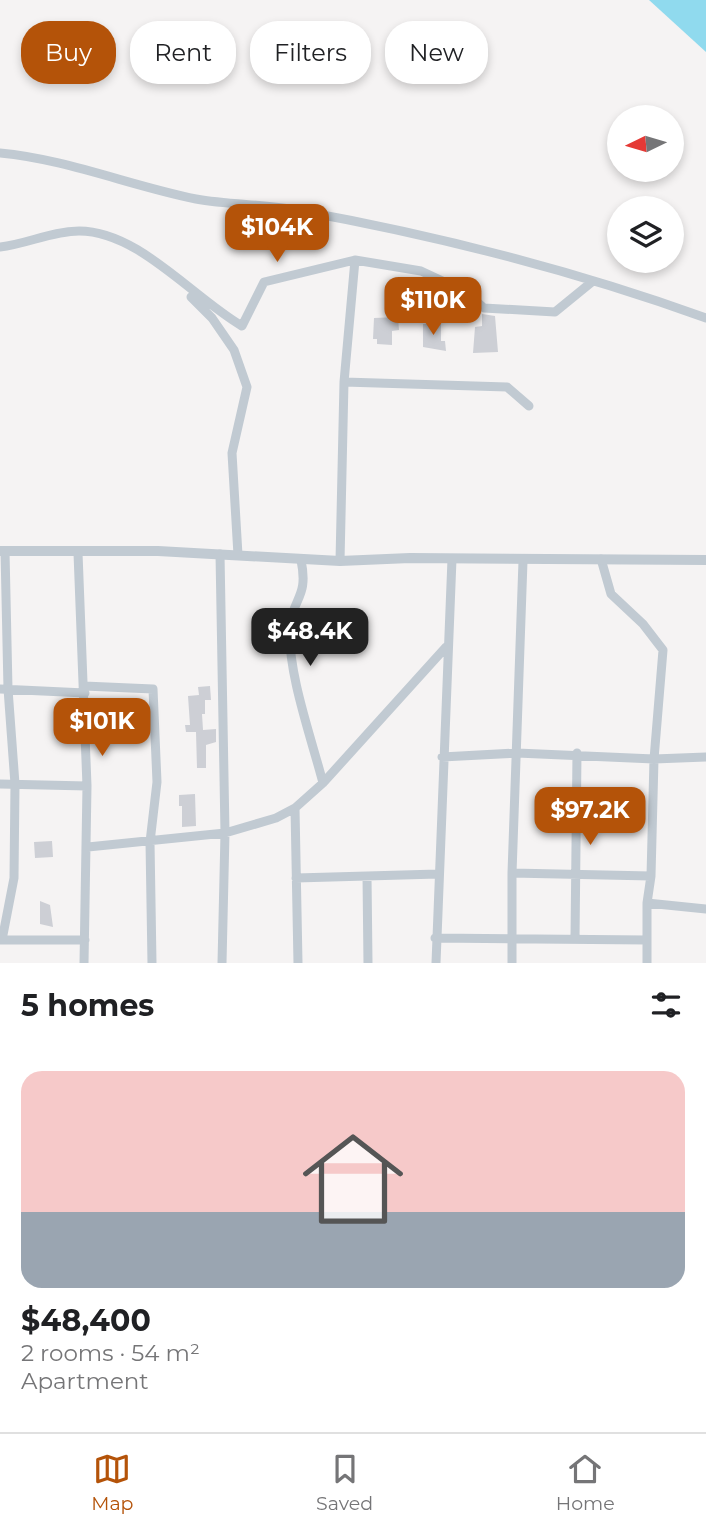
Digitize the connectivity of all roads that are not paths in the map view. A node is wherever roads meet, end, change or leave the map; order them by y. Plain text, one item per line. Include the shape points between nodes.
1 (0, 153) edge
2 (0, 247) edge
3 (355, 260) junction
4 (166, 272) junction
5 (593, 281) junction
6 (706, 318) edge
7 (344, 382) junction
8 (529, 406) dead end
9 (2, 551) edge
10 (78, 553) junction
11 (220, 554) junction
12 (238, 555) junction
13 (452, 559) junction
14 (601, 559) junction
15 (301, 560) junction
16 (706, 560) edge
17 (340, 561) junction
18 (523, 561) junction
19 (446, 647) junction
20 (4, 689) edge
21 (85, 689) junction
22 (517, 753) junction
23 (577, 753) junction
24 (442, 757) junction
25 (706, 757) edge
26 (653, 759) junction
27 (323, 783) junction
28 (0, 784) edge
29 (15, 784) junction
30 (87, 786) junction
31 (295, 808) junction
32 (225, 833) junction
33 (150, 842) junction
34 (88, 847) junction
35 (512, 873) junction
36 (575, 873) junction
37 (438, 874) junction
38 (367, 876) junction
39 (651, 876) junction
40 (296, 878) junction
41 (647, 903) junction
42 (706, 909) edge
43 (435, 938) junction
44 (511, 939) junction
45 (575, 939) junction
46 (1, 940) edge
47 (85, 940) junction
48 (647, 940) junction
49 (84, 963) edge
50 (152, 963) edge
51 (222, 963) edge
52 (298, 963) edge
53 (368, 963) edge
54 (436, 963) edge
55 (512, 963) edge
56 (647, 963) edge

1 - 5 street via 31,156 200,199 308,212 525,259
2 - 4 street via 62,232 106,233 129,242
3 - 4 street via 264,282 243,326
3 - 5 street via 421,271 466,292 484,308 555,312
3 - 7 street
4 - 12 street via 212,318 234,350 247,387 232,453
5 - 6 street
7 - 8 street via 507,387
7 - 17 street
9 - 10 street
9 - 20 street
10 - 11 street
10 - 21 street
11 - 12 street
11 - 32 street
12 - 15 street
13 - 17 street
13 - 18 street
13 - 19 street
14 - 16 street
14 - 18 street
14 - 26 street via 611,594 663,650
15 - 17 street
15 - 27 street via 305,585 293,615 291,644
18 - 22 street
19 - 24 street
19 - 27 street
20 - 21 street
20 - 29 street
21 - 30 street
21 - 33 street via 153,689 157,782
22 - 23 street
22 - 24 street
22 - 35 street
23 - 26 street
23 - 36 street
24 - 37 street
25 - 26 street
26 - 39 street
27 - 31 street
28 - 29 street
29 - 30 street
29 - 46 street via 14,878
30 - 34 street
31 - 32 street
31 - 40 street
32 - 33 street
32 - 51 street
33 - 34 street
33 - 50 street
34 - 47 street
35 - 36 street
35 - 44 street
36 - 39 street
36 - 45 street
37 - 38 street
37 - 43 street
38 - 40 street
38 - 53 street
39 - 41 street
40 - 52 street
41 - 42 street
41 - 48 street
43 - 44 street
43 - 54 street
44 - 45 street
44 - 55 street
45 - 48 street
46 - 47 street
47 - 49 street
48 - 56 street

